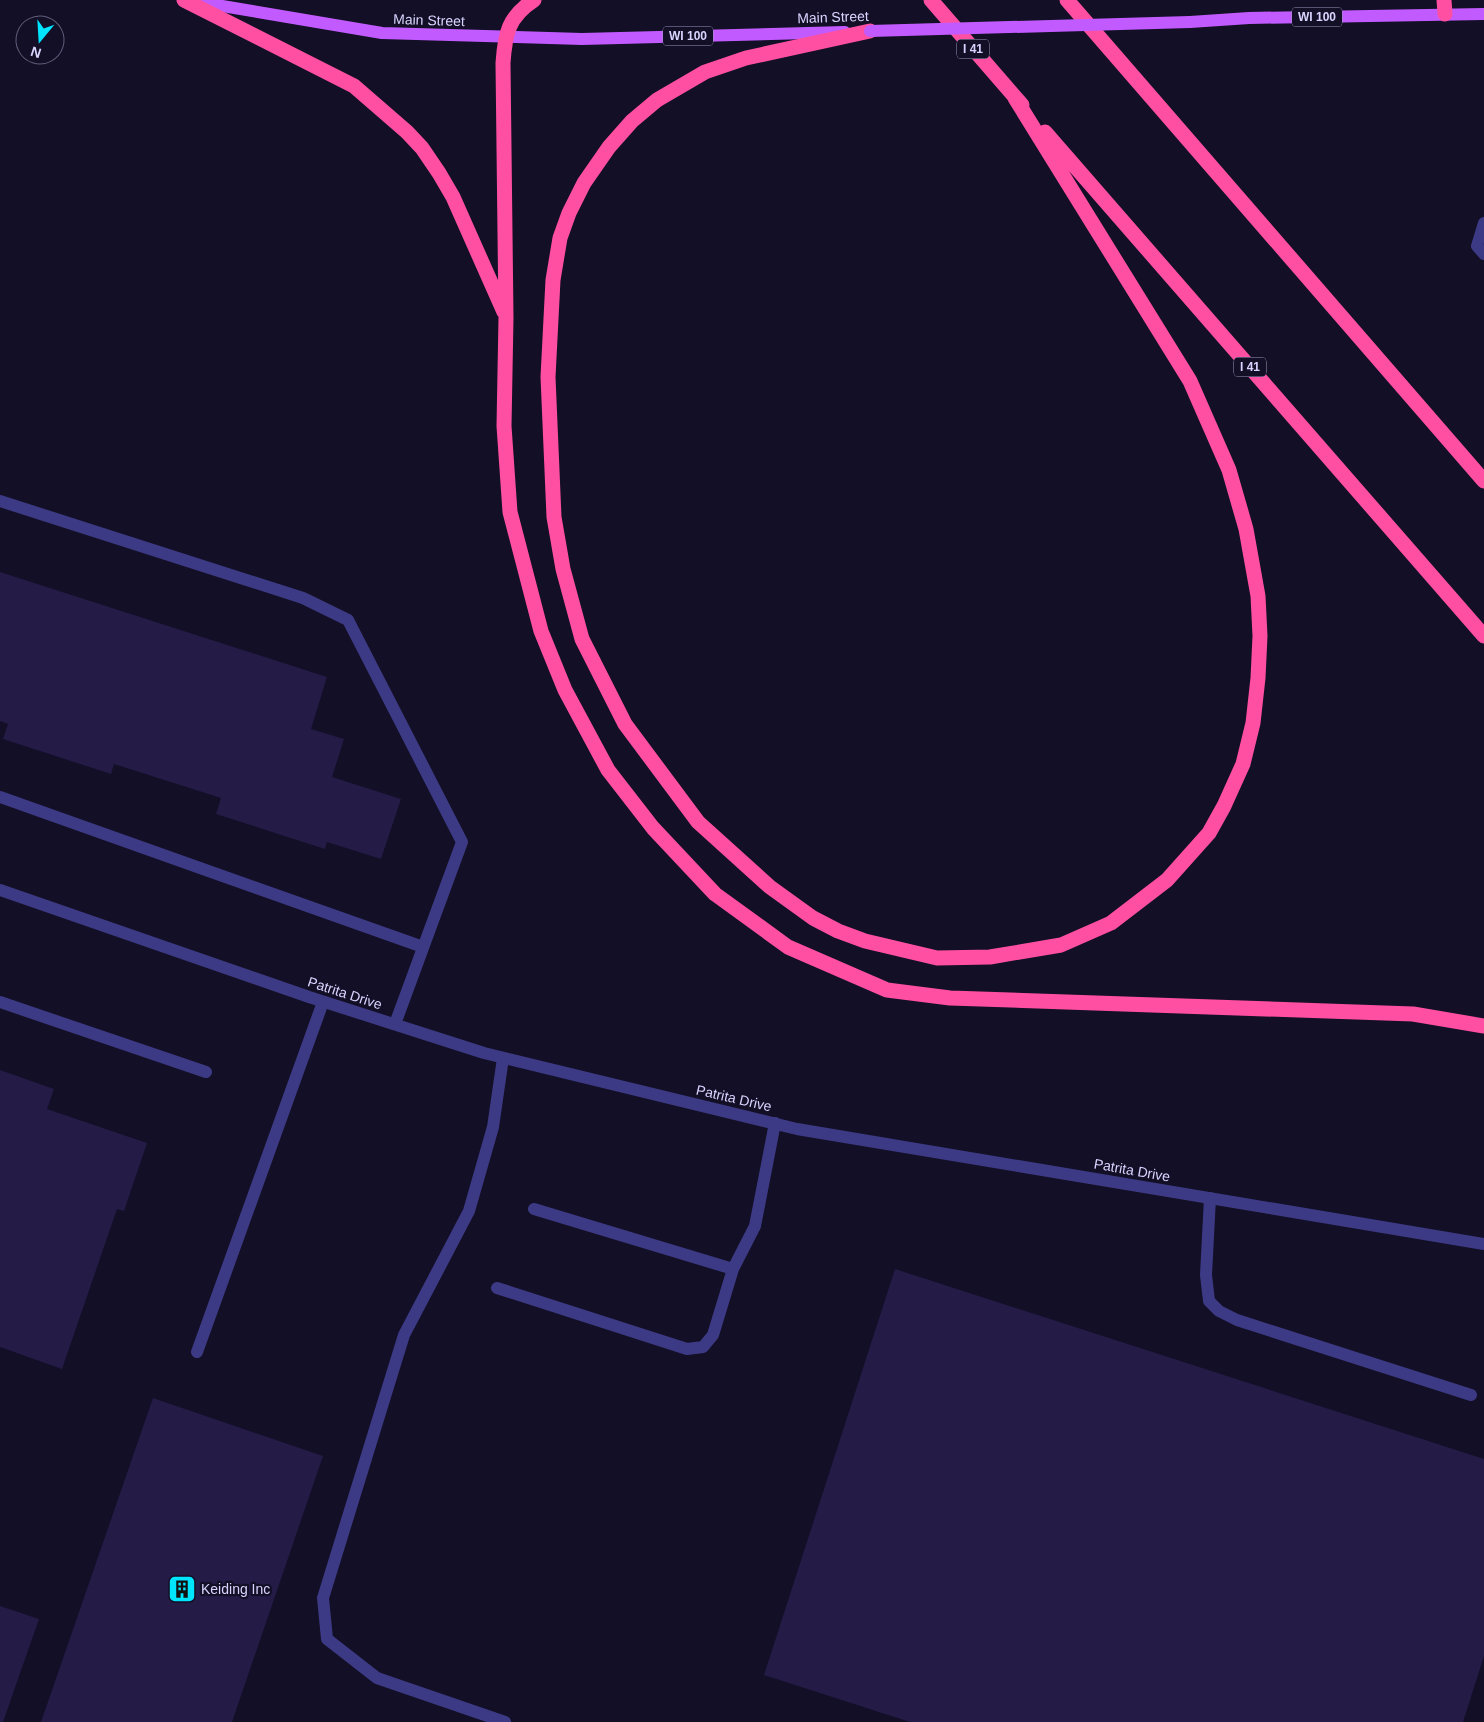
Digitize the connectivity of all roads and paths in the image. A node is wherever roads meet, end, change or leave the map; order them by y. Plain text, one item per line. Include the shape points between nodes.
1 (185, 0) edge
2 (534, 0) edge
3 (931, 0) edge
4 (1067, 0) edge
5 (1081, 0) edge
6 (1444, 7) edge
7 (1484, 14) edge
8 (870, 31) junction
9 (505, 38) junction
10 (1015, 98) junction
11 (1150, 98) junction
12 (1484, 223) edge
13 (1484, 254) edge
14 (506, 318) junction
15 (1484, 481) edge
16 (0, 502) edge
17 (1484, 636) edge
18 (0, 797) edge
19 (0, 890) edge
20 (423, 947) junction
21 (0, 1002) edge
22 (323, 1002) junction
23 (395, 1024) junction
24 (1484, 1026) edge
25 (503, 1058) junction
26 (206, 1072) dead end
27 (775, 1123) junction
28 (1210, 1198) junction
29 (534, 1209) dead end
30 (1484, 1244) edge
31 (733, 1269) junction
32 (497, 1288) dead end
33 (197, 1352) dead end
34 (1471, 1395) dead end
35 (505, 1722) edge

1 - 9 main road, Main Street / WI 100 via 382,33
1 - 14 highway via 354,86 408,132 453,197
2 - 9 highway via 519,10
3 - 10 highway, I 41
4 - 11 highway
5 - 11 highway
6 - 7 main road, Main Street / WI 100
6 - 8 main road, Main Street / WI 100, bridge via 1190,22
8 - 9 main road, Main Street / WI 100
8 - 10 highway via 746,58 705,72 657,100 632,121 584,182 560,238 553,280 548,377 554,518 563,569 582,639 625,724 698,822 770,887 813,918 865,941 937,958 990,957 1061,945 1111,923 1167,880 1209,832 1243,764 1253,723 1258,678 1258,596 1246,529 1229,470 1190,381
9 - 14 highway
10 - 17 highway, I 41
11 - 15 highway
12 - 13 street via 1477,246
14 - 24 highway via 504,426 510,512 545,639 565,690 608,770 653,828 716,894 788,947 887,990 950,998 1413,1014
16 - 20 street via 303,598 348,620 462,842
18 - 20 street
19 - 22 street, Patrita Drive
20 - 23 street
21 - 26 street
22 - 23 street, Patrita Drive
22 - 33 street
23 - 25 street, Patrita Drive
25 - 27 street, Patrita Drive
25 - 35 street via 493,1127 469,1211 404,1335 323,1598 327,1639 377,1678
27 - 28 street, Patrita Drive
27 - 31 street via 755,1226
28 - 30 street, Patrita Drive
28 - 34 street via 1206,1275 1209,1301 1219,1311 1237,1320
29 - 31 street
31 - 32 street via 713,1335 703,1347 687,1349

